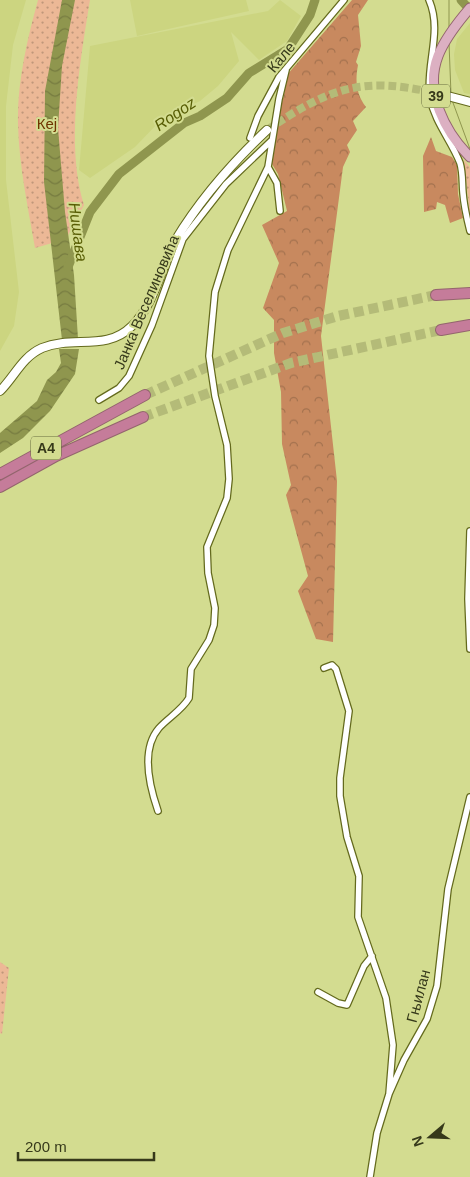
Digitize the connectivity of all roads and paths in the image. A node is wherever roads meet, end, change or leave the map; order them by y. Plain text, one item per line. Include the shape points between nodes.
1 (344, 0) edge
2 (429, 0) edge
3 (468, 9) edge
4 (286, 70) junction
5 (442, 94) tunnel mouth
6 (470, 102) edge
7 (267, 130) tunnel mouth
8 (250, 138) dead end
9 (271, 141) junction
10 (470, 157) edge
11 (268, 167) junction
12 (280, 211) dead end
13 (470, 231) edge
14 (470, 292) edge
15 (436, 294) tunnel mouth
16 (470, 325) edge
17 (440, 330) tunnel mouth
18 (0, 391) edge
19 (145, 395) tunnel mouth
20 (99, 400) dead end
21 (143, 417) tunnel mouth
22 (0, 474) edge
23 (0, 487) edge
24 (470, 531) edge
25 (470, 648) edge
26 (324, 668) dead end
27 (470, 796) edge
28 (158, 811) dead end
29 (468, 817) edge
30 (372, 956) junction
31 (318, 992) dead end
32 (389, 1094) junction
33 (370, 1177) edge

1 - 4 street, Кале
2 - 13 street via 434,29 430,97 440,128 461,165
3 - 10 main road, 39 via 442,48 435,67 435,86 438,106 450,133
4 - 8 street, Кале via 258,116
4 - 9 street
5 - 6 main road
7 - 18 main road via 240,157 186,224 137,321 120,336 96,343 46,347 29,356
9 - 11 street
9 - 20 street, Јанка Веселиновића via 226,184 183,239 152,325 129,376 119,388
11 - 12 street via 277,182
11 - 28 street via 231,244 216,286 209,356 227,445 229,479 227,498 207,547 215,619 209,640 191,669 189,698 159,729 153,740 149,778
14 - 15 highway
16 - 17 highway
19 - 22 highway, A4
21 - 23 highway, A4 via 56,456
24 - 25 street
26 - 30 street via 332,665 336,669 348,712 340,796 347,837 359,876 358,917
27 - 29 street, Гњилан
29 - 32 street, Гњилан via 448,889 437,986 427,1019
30 - 31 street via 364,966 347,1005
30 - 32 street via 386,998 392,1045
32 - 33 street, Гњилан via 377,1133

